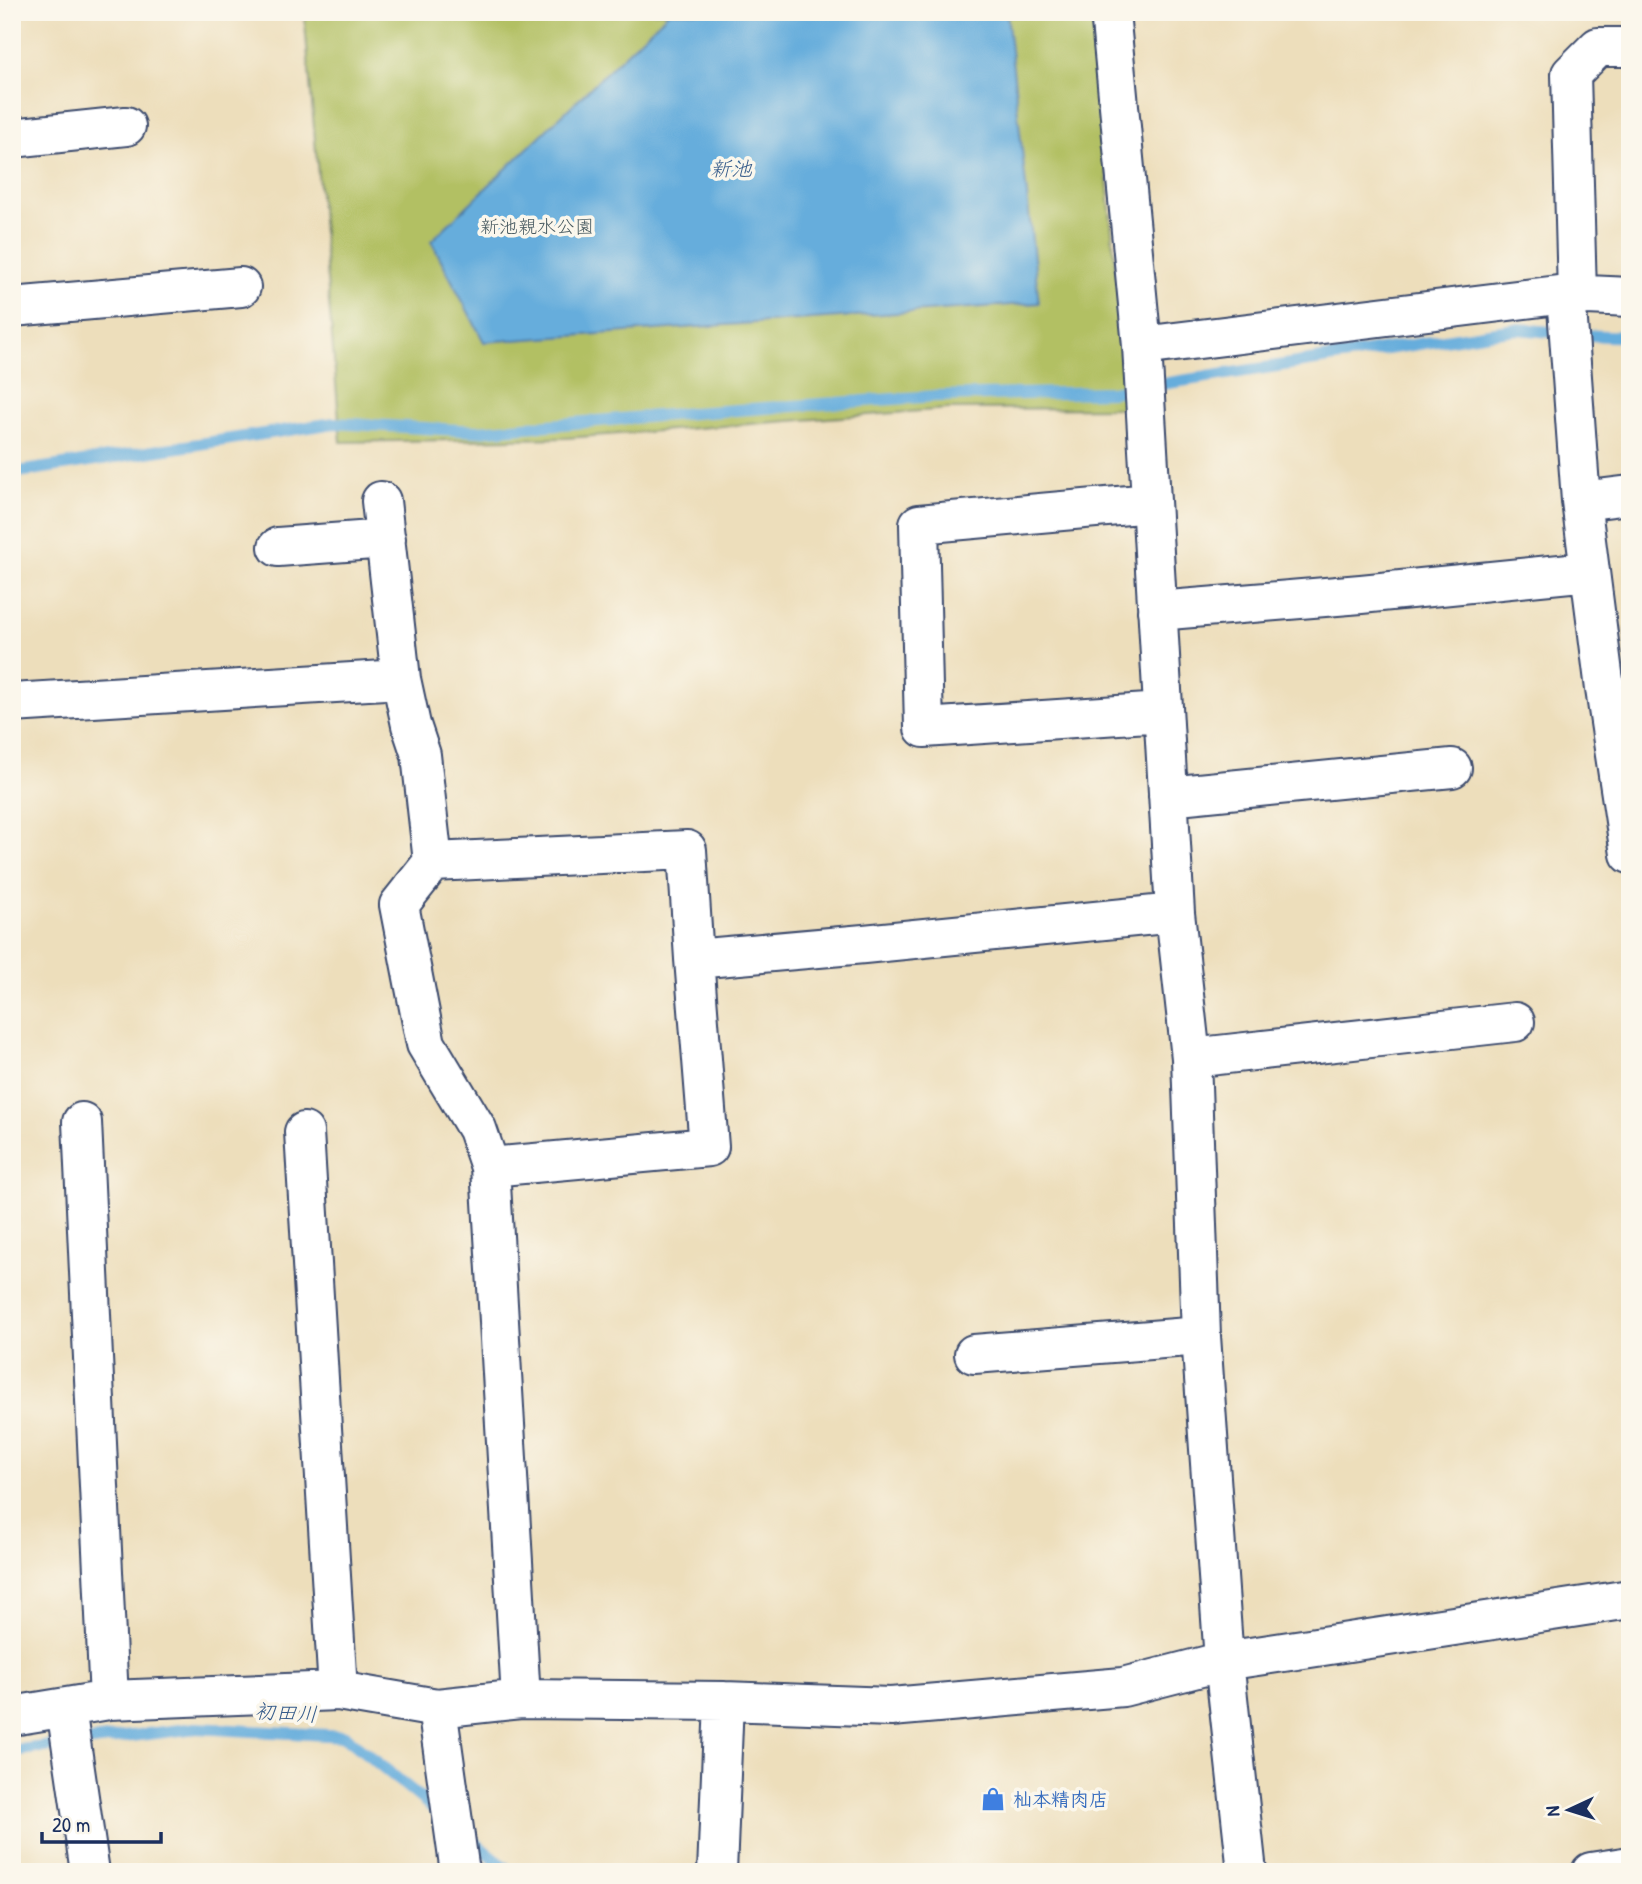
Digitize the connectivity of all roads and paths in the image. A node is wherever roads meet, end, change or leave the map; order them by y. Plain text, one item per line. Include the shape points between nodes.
1 (1110, 12) edge
2 (1630, 47) edge
3 (125, 126) dead end
4 (12, 138) edge
5 (241, 287) dead end
6 (1572, 294) junction
7 (1630, 297) edge
8 (12, 307) edge
9 (1142, 346) junction
10 (1630, 495) edge
11 (381, 501) dead end
12 (1581, 501) junction
13 (1151, 503) junction
14 (386, 539) junction
15 (278, 547) dead end
16 (1590, 571) junction
17 (1157, 611) junction
18 (401, 679) junction
19 (1617, 687) edge
20 (12, 703) edge
21 (1163, 712) junction
22 (1452, 768) dead end
23 (1168, 796) junction
24 (1630, 854) edge
25 (433, 862) junction
26 (1175, 913) junction
27 (694, 960) junction
28 (1515, 1022) dead end
29 (1191, 1058) junction
30 (82, 1122) dead end
31 (304, 1132) dead end
32 (490, 1167) junction
33 (1201, 1336) junction
34 (974, 1354) dead end
35 (1630, 1600) edge
36 (1224, 1661) junction
37 (338, 1691) junction
38 (521, 1699) junction
39 (110, 1700) junction
40 (724, 1701) junction
41 (66, 1707) junction
42 (437, 1708) junction
43 (12, 1716) edge
44 (459, 1866) edge
45 (1630, 1866) edge
46 (90, 1872) edge
47 (717, 1872) edge
48 (1247, 1872) edge
49 (1591, 1872) edge

1 - 9 street
2 - 6 street via 1598,47 1571,74
3 - 4 street
5 - 8 street
6 - 7 street
6 - 9 street
6 - 12 street
9 - 13 street
10 - 12 street
11 - 14 street
12 - 16 street
13 - 17 street
13 - 21 street via 919,524 924,728
14 - 15 street
14 - 18 street
16 - 17 street
16 - 19 street
17 - 21 street
18 - 20 street
18 - 25 street via 421,755
19 - 24 street
21 - 23 street
22 - 23 street
23 - 26 street
25 - 27 street via 687,850
25 - 32 street via 400,905 404,930 426,1044 477,1129
26 - 27 street
26 - 29 street
27 - 32 street via 709,1147
28 - 29 street
29 - 33 street
30 - 39 street
31 - 37 street
32 - 38 street
33 - 34 street
33 - 36 street
35 - 36 street
36 - 40 street via 1123,1687 891,1707
36 - 48 street
37 - 39 street
37 - 42 street
38 - 40 street
38 - 42 street
39 - 41 street
40 - 47 street
41 - 43 street
41 - 46 street
42 - 44 street
45 - 49 street

